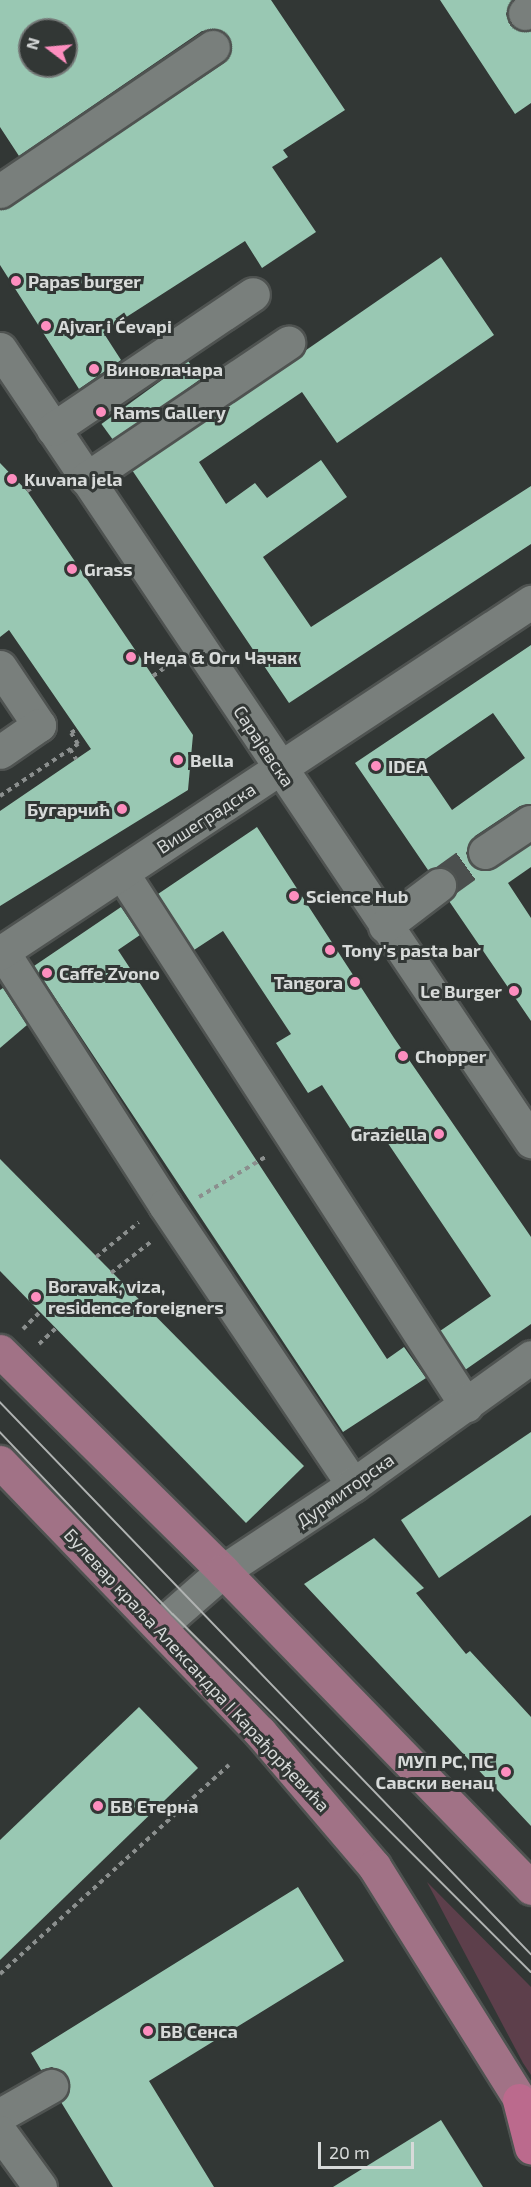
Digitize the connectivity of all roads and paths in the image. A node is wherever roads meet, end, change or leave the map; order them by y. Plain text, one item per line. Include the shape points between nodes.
1 (213, 48) dead end
2 (0, 191) edge
3 (254, 294) dead end
4 (288, 343) dead end
5 (2, 355) edge
6 (53, 429) junction
7 (46, 478) dead end
8 (86, 479) junction
9 (27, 491) dead end
10 (531, 602) edge
11 (170, 664) dead end
12 (0, 667) edge
13 (153, 676) dead end
14 (77, 729) dead end
15 (71, 733) dead end
16 (70, 749) dead end
17 (0, 752) edge
18 (76, 759) dead end
19 (279, 770) junction
20 (530, 822) edge
21 (485, 852) tunnel mouth
22 (122, 873) junction
23 (439, 885) tunnel mouth
24 (385, 926) junction
25 (3, 945) edge
26 (293, 1140) junction
27 (531, 1141) edge
28 (171, 1215) junction
29 (116, 1237) dead end
30 (129, 1256) dead end
31 (96, 1257) dead end
32 (111, 1273) dead end
33 (0, 1351) edge
34 (531, 1358) edge
35 (466, 1405) junction
36 (0, 1462) edge
37 (353, 1485) junction
38 (223, 1571) junction
39 (161, 1625) junction
40 (229, 1765) dead end
41 (531, 1888) edge
42 (0, 1974) edge
43 (51, 2086) dead end
44 (525, 2108) edge
45 (0, 2115) edge
46 (0, 2132) edge
47 (531, 2147) edge
48 (40, 2187) edge

1 - 2 street
3 - 6 street
4 - 8 street
5 - 6 street, Сарајевска
6 - 8 street, Сарајевска
7 - 9 path
8 - 19 street, Сарајевска
10 - 19 street, Вишеградска
11 - 13 path
12 - 17 street via 39,725
14 - 15 path
16 - 18 path
19 - 22 street, Вишеградска
19 - 24 street, Сарајевска
20 - 21 street
22 - 25 street, Вишеградска
22 - 26 street
23 - 24 street
24 - 27 street, Сарајевска
25 - 28 street
26 - 28 path
26 - 35 street
28 - 37 street
29 - 31 path
30 - 32 path
33 - 38 main road
34 - 35 street, Дурмиторска
35 - 37 street, Дурмиторска
36 - 39 main road, Булевар краља Александра I Карађорђевића
37 - 38 street, Дурмиторска
38 - 39 street, Дурмиторска
38 - 41 main road
39 - 44 main road, Булевар краља Александра I Карађорђевића via 260,1732 374,1866
40 - 42 path
43 - 45 street
44 - 47 highway
46 - 48 street

